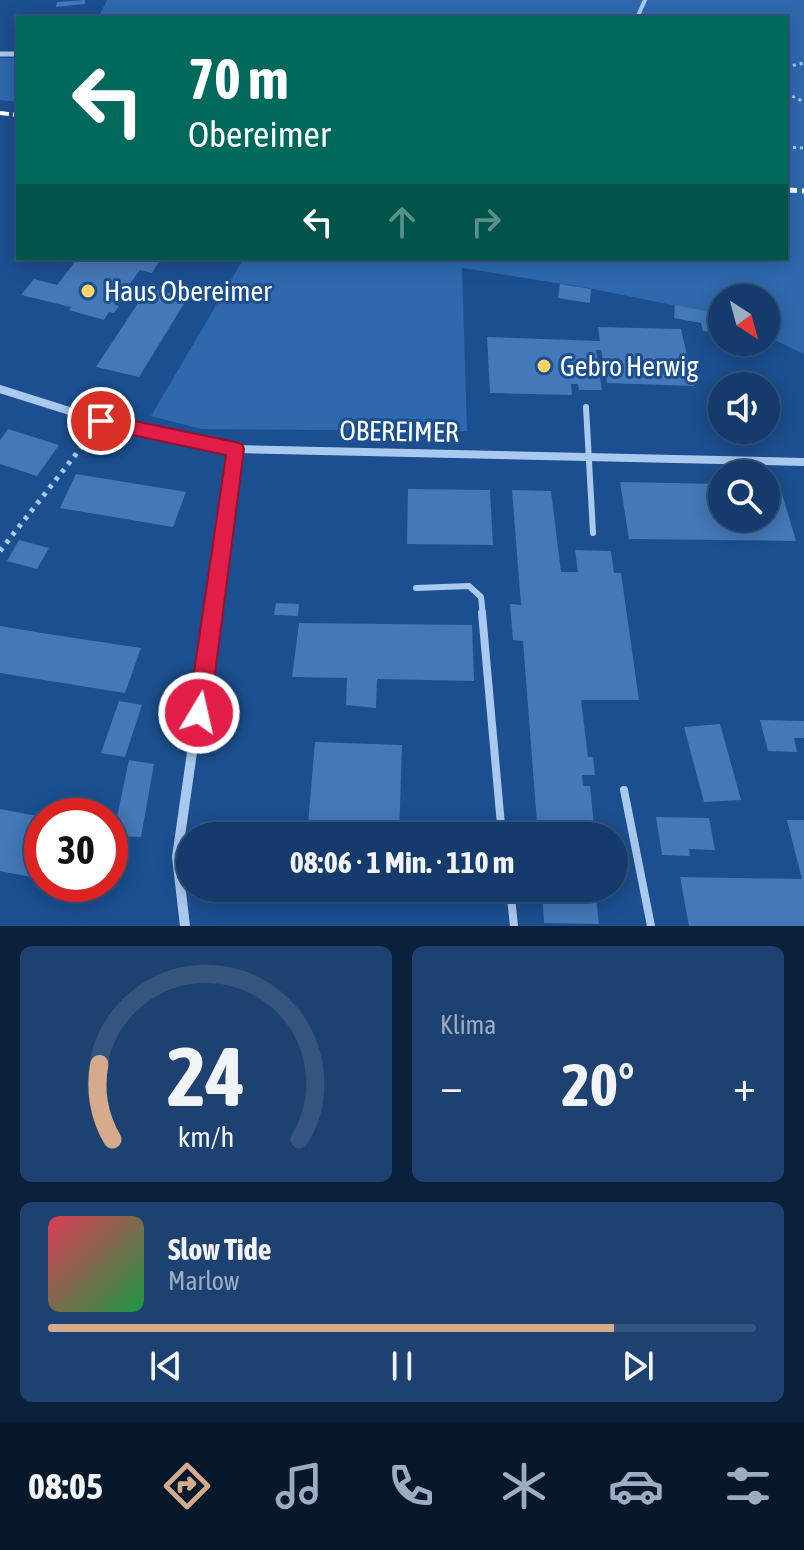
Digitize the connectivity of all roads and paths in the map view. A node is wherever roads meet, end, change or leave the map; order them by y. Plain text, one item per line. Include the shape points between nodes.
1 (0, 389) edge
2 (586, 407) dead end
3 (101, 421) junction
4 (235, 449) junction
5 (589, 457) junction
6 (804, 462) edge
7 (593, 533) dead end
8 (0, 551) edge
9 (416, 588) dead end
10 (624, 790) dead end
11 (501, 822) edge
12 (511, 902) edge
13 (185, 926) edge
14 (514, 926) edge
15 (651, 926) edge

1 - 3 street, OBEREIMER
2 - 5 lane
3 - 4 street, OBEREIMER
3 - 8 path
4 - 5 street, OBEREIMER
4 - 13 street via 177,857
5 - 6 street, OBEREIMER
5 - 7 lane
9 - 11 lane via 469,586 481,597
10 - 15 lane
12 - 14 lane

